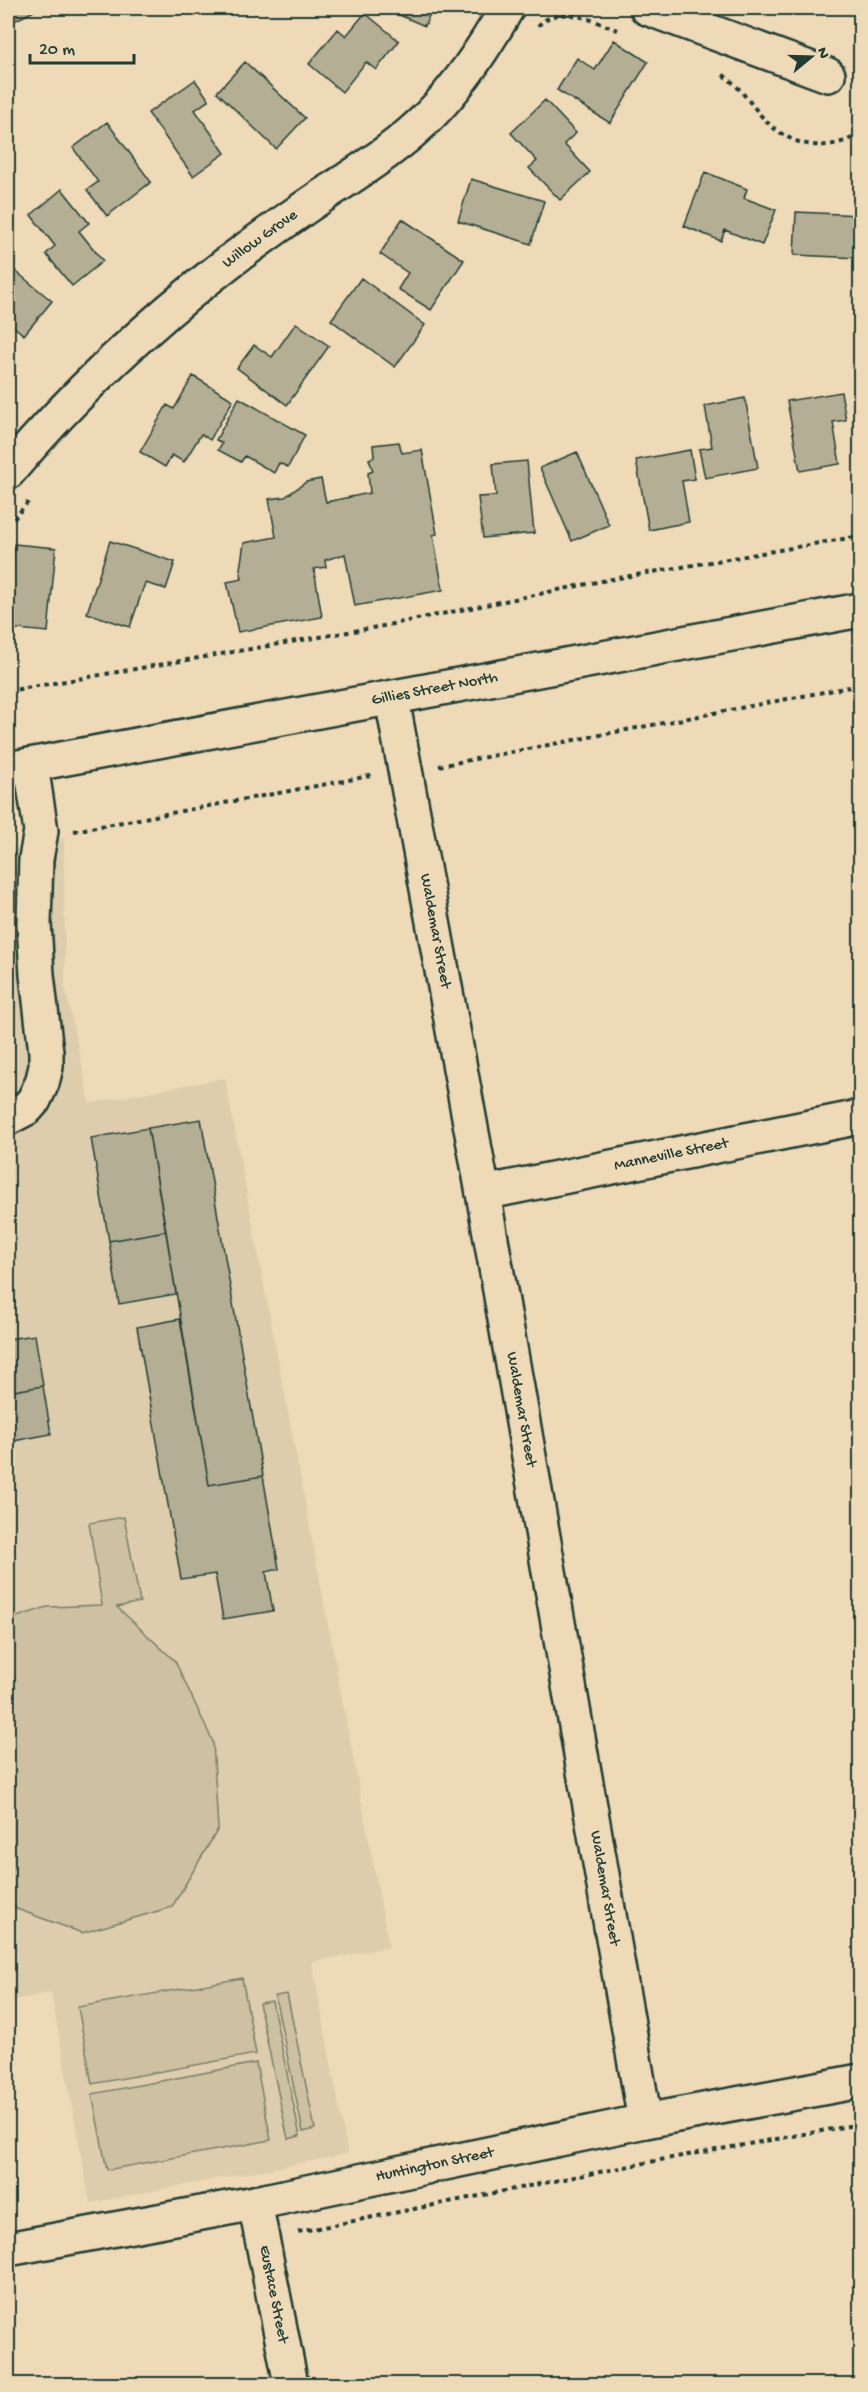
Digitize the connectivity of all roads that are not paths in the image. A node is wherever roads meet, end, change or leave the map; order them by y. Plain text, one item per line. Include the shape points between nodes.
1 (507, 8) edge
2 (647, 8) edge
3 (828, 75) dead end
4 (8, 472) edge
5 (861, 610) edge
6 (392, 699) junction
7 (19, 767) edge
8 (861, 1117) edge
9 (8, 1118) edge
10 (483, 1193) junction
11 (861, 2081) edge
12 (645, 2121) junction
13 (255, 2203) junction
14 (8, 2249) edge
15 (291, 2385) edge

1 - 4 street, Willow Grove via 452,91 429,116 376,160 279,225 175,305 84,388
2 - 3 street
5 - 6 street, Gillies Street North
6 - 7 street, Gillies Street North
6 - 10 street, Waldemar Street
7 - 9 street via 41,837 36,859 34,923 46,1067 34,1100
8 - 10 street, Manneville Street
10 - 12 street, Waldemar Street
11 - 12 street, Huntington Street
12 - 13 street, Huntington Street
13 - 14 street, Huntington Street
13 - 15 street, Eustace Street

